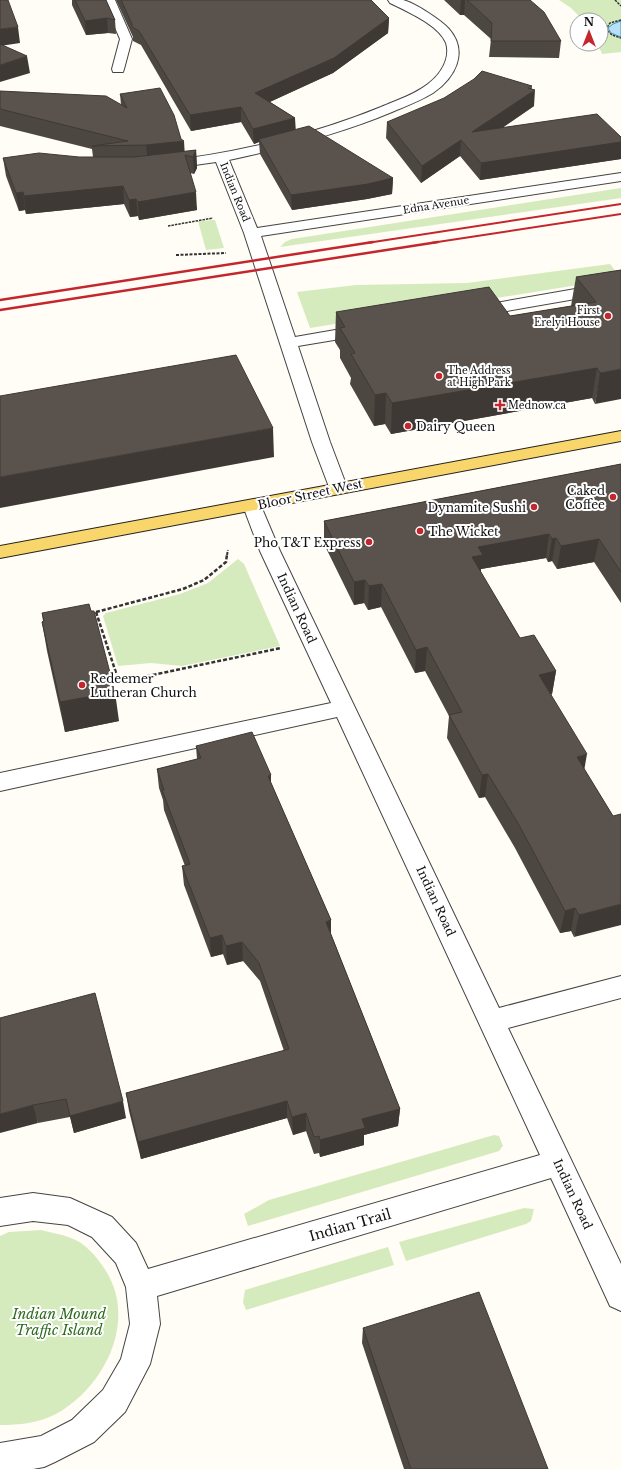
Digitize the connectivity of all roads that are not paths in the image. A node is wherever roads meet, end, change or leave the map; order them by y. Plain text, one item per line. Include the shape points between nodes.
1 (108, 0) edge
2 (394, 0) edge
3 (118, 69) dead end
4 (222, 158) junction
5 (151, 166) edge
6 (621, 177) edge
7 (252, 233) junction
8 (621, 286) edge
9 (457, 314) edge
10 (379, 328) edge
11 (289, 343) junction
12 (621, 436) edge
13 (338, 487) junction
14 (252, 506) junction
15 (0, 552) edge
16 (344, 708) junction
17 (0, 782) edge
18 (621, 987) edge
19 (493, 1021) junction
20 (559, 1163) junction
21 (0, 1212) edge
22 (141, 1286) junction
23 (621, 1296) edge
24 (0, 1459) edge

1 - 3 street via 126,39
2 - 4 street, Indian Road via 434,22 452,42 449,68 437,84 415,98 372,116 324,132
4 - 5 street
4 - 7 street, Indian Road
6 - 7 street, Edna Avenue
7 - 11 street, Indian Road
8 - 9 street
10 - 11 street
11 - 13 street, Indian Road
12 - 13 main road, Bloor Street West
13 - 14 main road, Bloor Street West
14 - 15 main road, Bloor Street West
14 - 16 street, Indian Road via 270,551
16 - 17 street
16 - 19 street, Indian Road
18 - 19 street
19 - 20 street, Indian Road
20 - 22 street, Indian Trail
20 - 23 street, Indian Road
21 - 22 street via 33,1207 70,1212 102,1228 126,1253
22 - 24 street via 145,1324 135,1364 114,1401 82,1431 44,1452

